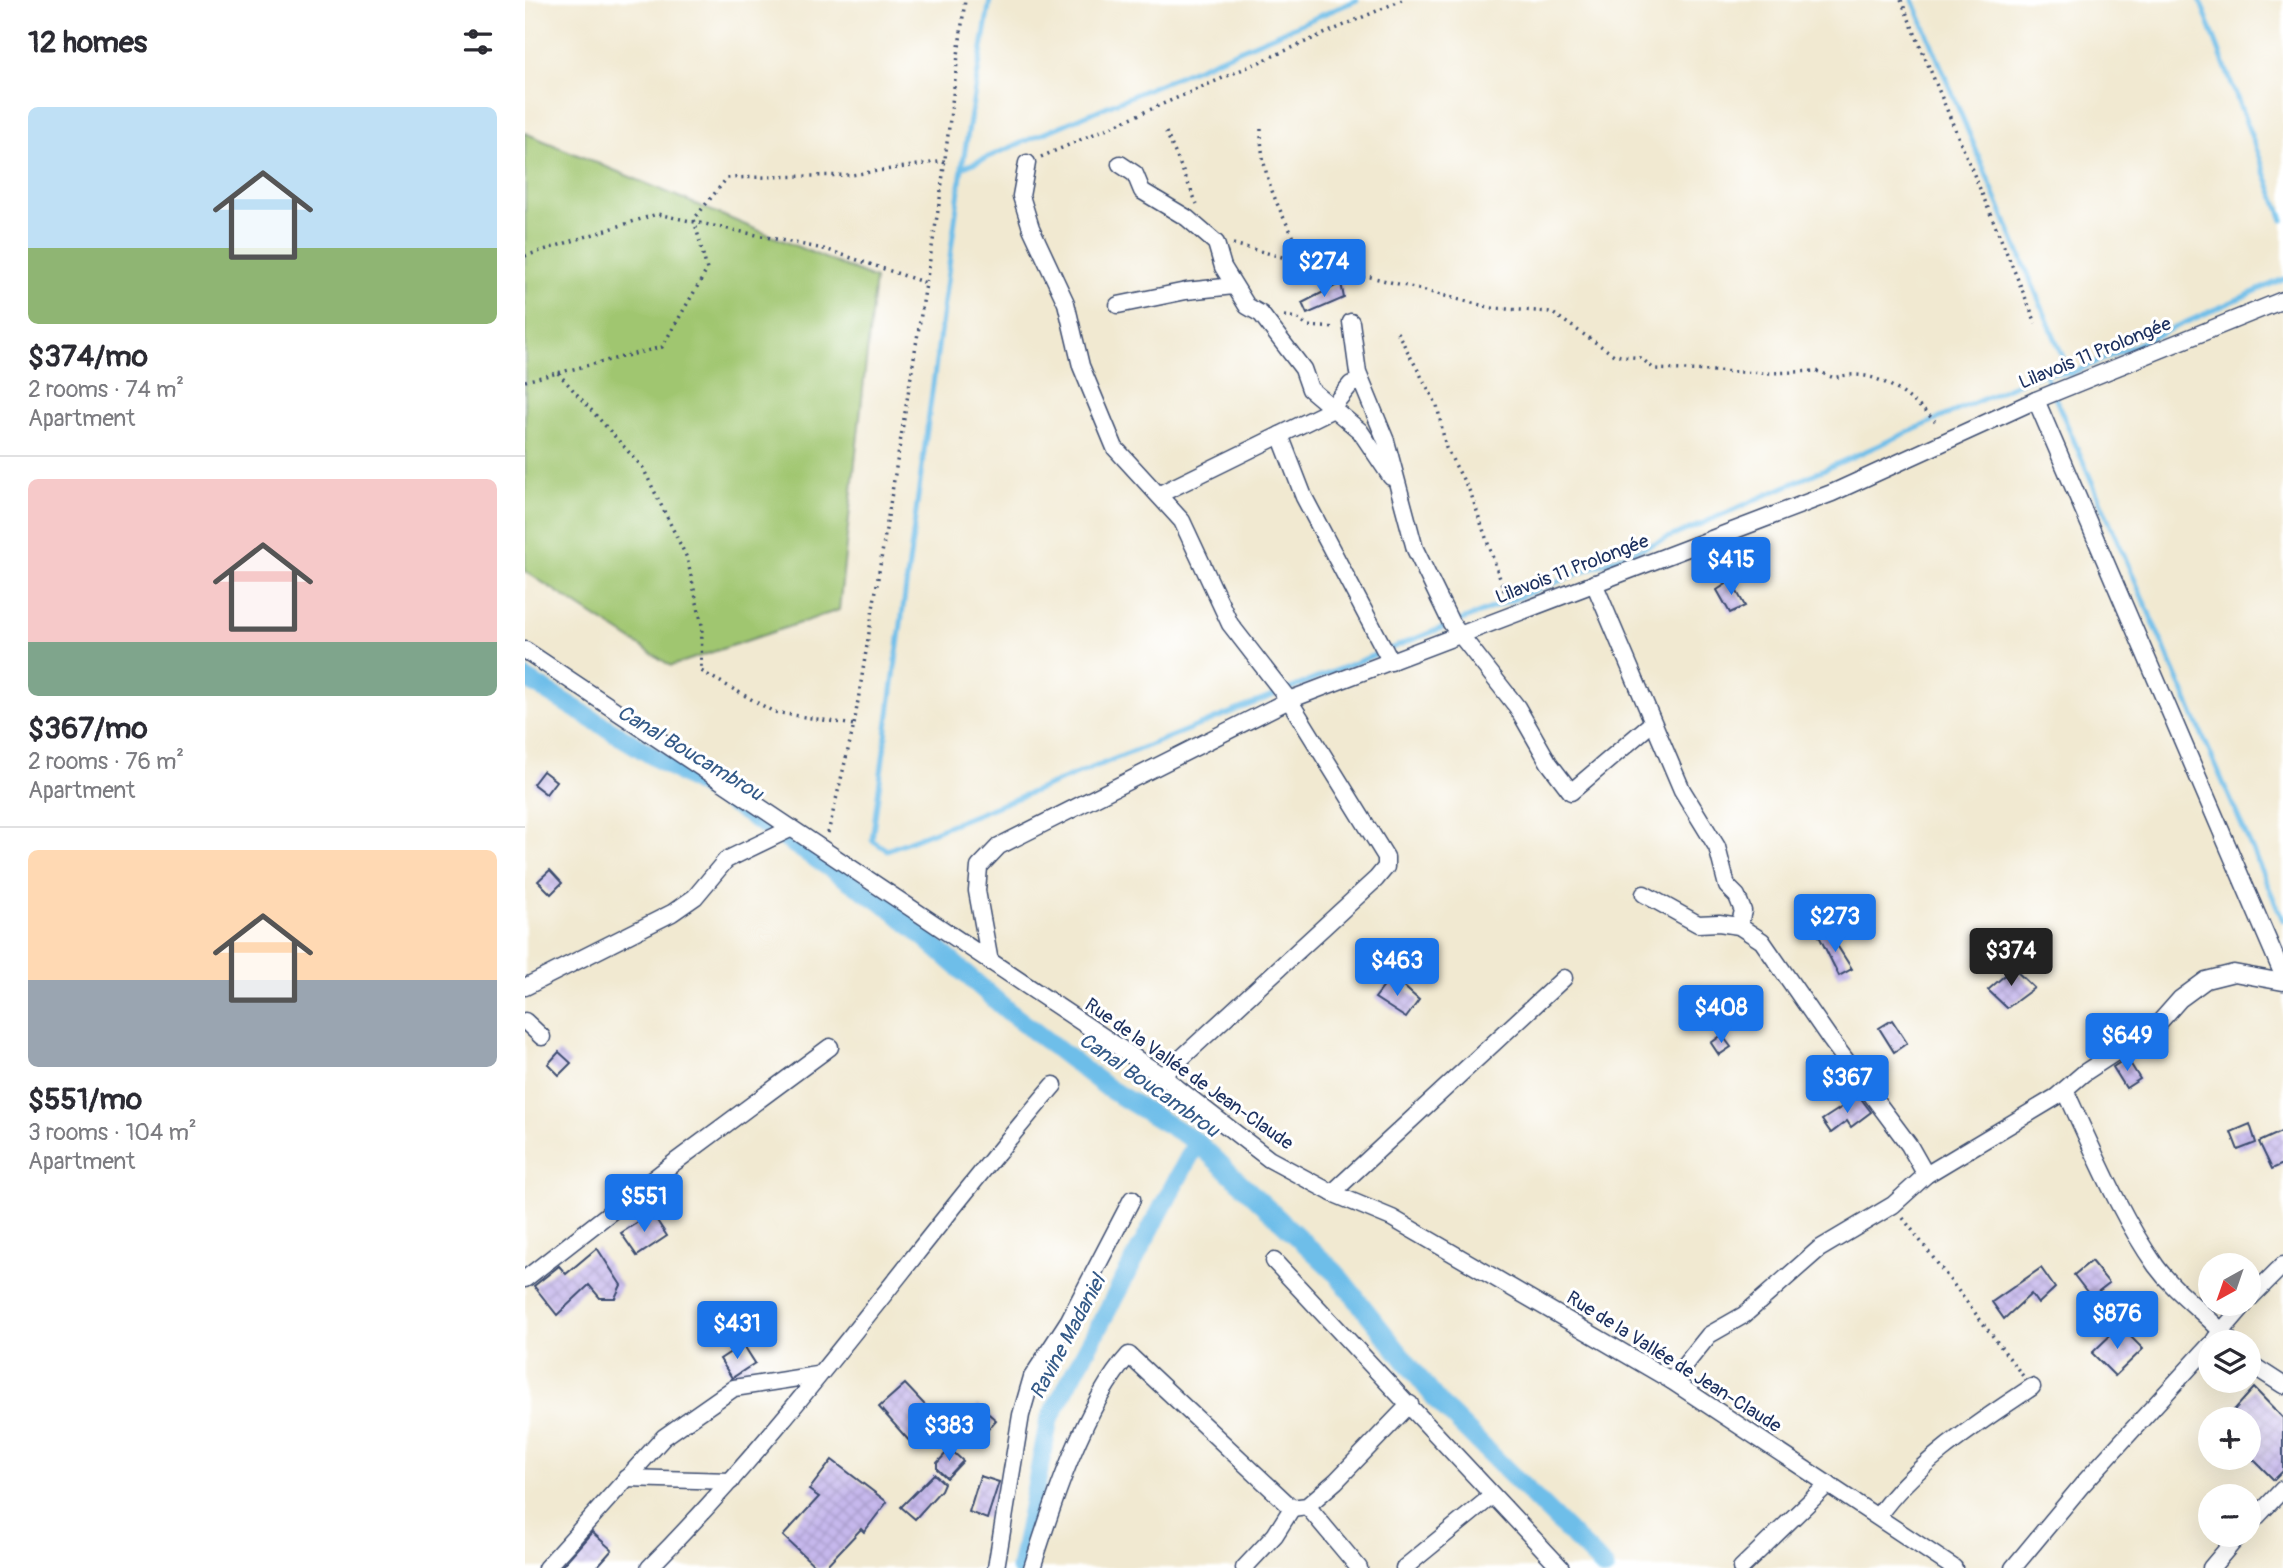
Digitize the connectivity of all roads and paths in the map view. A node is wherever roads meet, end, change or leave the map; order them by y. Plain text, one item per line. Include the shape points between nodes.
1 (965, 0) edge
2 (1402, 0) edge
3 (1901, 0) edge
4 (1261, 129) dead end
5 (1166, 132) dead end
6 (945, 161) junction
7 (1027, 163) joint
8 (1120, 164) dead end
9 (694, 219) junction
10 (1209, 237) junction
11 (525, 256) edge
12 (1309, 264) junction
13 (1363, 275) dead end
14 (1321, 277) dead end
15 (926, 283) junction
16 (1234, 286) junction
17 (2283, 300) edge
18 (1118, 305) dead end
19 (1261, 314) junction
20 (2036, 323) dead end
21 (1352, 326) joint
22 (1397, 332) dead end
23 (558, 373) junction
24 (525, 381) edge
25 (1361, 383) junction
26 (2036, 400) junction
27 (1331, 408) junction
28 (1935, 421) dead end
29 (1280, 435) junction
30 (1399, 488) junction
31 (1160, 494) junction
32 (1594, 583) junction
33 (1513, 614) junction
34 (1461, 635) junction
35 (525, 650) edge
36 (1391, 662) junction
37 (1289, 700) junction
38 (1652, 723) junction
39 (854, 725) junction
40 (790, 829) junction
41 (823, 851) junction
42 (1644, 894) dead end
43 (1739, 926) junction
44 (990, 962) junction
45 (2283, 975) edge
46 (1564, 978) dead end
47 (2283, 982) edge
48 (525, 987) edge
49 (525, 1021) edge
50 (543, 1037) dead end
51 (830, 1047) dead end
52 (1162, 1076) junction
53 (1054, 1085) dead end
54 (2065, 1090) junction
55 (1926, 1175) junction
56 (1332, 1193) junction
57 (1132, 1199) dead end
58 (1893, 1205) junction
59 (1274, 1261) dead end
60 (2283, 1265) edge
61 (525, 1279) edge
62 (2261, 1287) edge
63 (2216, 1330) edge
64 (2198, 1362) edge
65 (2261, 1371) edge
66 (817, 1375) junction
67 (1672, 1381) junction
68 (2283, 1385) edge
69 (2032, 1387) joint
70 (1410, 1404) junction
71 (626, 1478) junction
72 (731, 1481) junction
73 (1828, 1484) junction
74 (2283, 1489) edge
75 (1492, 1496) junction
76 (1299, 1507) junction
77 (2261, 1512) edge
78 (1878, 1517) junction
79 (2229, 1547) edge
80 (546, 1568) edge
81 (649, 1568) edge
82 (996, 1568) edge
83 (1032, 1568) edge
84 (1244, 1568) edge
85 (1359, 1568) edge
86 (1404, 1568) edge
87 (1562, 1568) edge
88 (1741, 1568) edge
89 (1954, 1568) edge
90 (2013, 1568) edge
91 (2211, 1568) edge

1 - 6 path
2 - 7 path
3 - 20 path
4 - 12 path via 1260,157 1275,204
5 - 10 path
6 - 9 path via 851,175 727,178
6 - 15 path
7 - 31 street via 1021,196 1031,229 1066,303 1090,389 1115,448
8 - 10 street via 1135,174 1142,191
9 - 11 path via 657,214
9 - 15 path via 828,250
9 - 23 path via 707,270 662,347
10 - 12 path
10 - 16 street via 1216,243
12 - 14 path
13 - 28 path via 1492,307 1551,312 1614,355 1641,358 1654,369 1817,371 1834,378 1849,373 1877,379 1905,393
15 - 39 path
16 - 18 street
16 - 19 street via 1247,306
17 - 26 street, Lilavois 11 Prolongée
19 - 21 path via 1297,317 1307,326
19 - 27 street via 1303,369 1310,389
21 - 25 street
22 - 33 path via 1437,405 1446,448 1471,494
23 - 24 path
23 - 39 path via 643,468 687,558 702,625 701,671 774,712
25 - 27 street via 1351,384
25 - 30 street
26 - 32 street, Lilavois 11 Prolongée via 1832,493
26 - 45 street
27 - 29 street
27 - 30 street via 1360,431
29 - 31 street
29 - 36 street via 1304,497
30 - 34 street via 1415,549
31 - 37 street via 1182,521 1230,624
32 - 33 street, Lilavois 11 Prolongée
32 - 38 street
33 - 34 street, Lilavois 11 Prolongée
34 - 36 street, Lilavois 11 Prolongée
34 - 38 street via 1517,707 1571,792
35 - 40 street, Rue de la Vallée de Jean-Claude
36 - 37 street, Lilavois 11 Prolongée
37 - 44 street, Lilavois 11 Prolongée via 999,846 979,867 977,891
37 - 52 street via 1386,857 1386,867
38 - 43 street via 1682,790 1717,847 1727,886 1743,911
39 - 41 path
40 - 41 street, Rue de la Vallée de Jean-Claude
40 - 48 street via 726,860 695,897 672,914
41 - 44 street, Rue de la Vallée de Jean-Claude
42 - 43 street via 1698,924
43 - 55 street via 1762,941
44 - 52 street, Rue de la Vallée de Jean-Claude
46 - 56 street
47 - 54 street via 2234,973 2206,980 2157,1025
49 - 50 street
51 - 61 street
52 - 56 street, Rue de la Vallée de Jean-Claude via 1269,1158
53 - 66 street
54 - 55 street
54 - 63 street via 2150,1256 2181,1296 2214,1321
55 - 58 street
56 - 67 street, Rue de la Vallée de Jean-Claude via 1392,1218
57 - 82 street via 1069,1320 1032,1377 1021,1415
58 - 67 street via 1819,1250 1744,1315 1709,1335
58 - 69 path
59 - 70 street
60 - 62 street
64 - 90 street via 2066,1503
65 - 68 street
66 - 71 street via 734,1388 664,1437
66 - 72 street
67 - 73 street, Rue de la Vallée de Jean-Claude
69 - 78 street via 1924,1464 1895,1492
70 - 75 street
70 - 76 street via 1336,1481
71 - 72 street
71 - 80 street
72 - 81 street
73 - 78 street, Rue de la Vallée de Jean-Claude
73 - 88 street
74 - 77 street
75 - 86 street
75 - 87 street
76 - 83 street via 1129,1355 1098,1398 1048,1516
76 - 84 street
76 - 85 street
78 - 89 street, Rue de la Vallée de Jean-Claude
79 - 91 street

